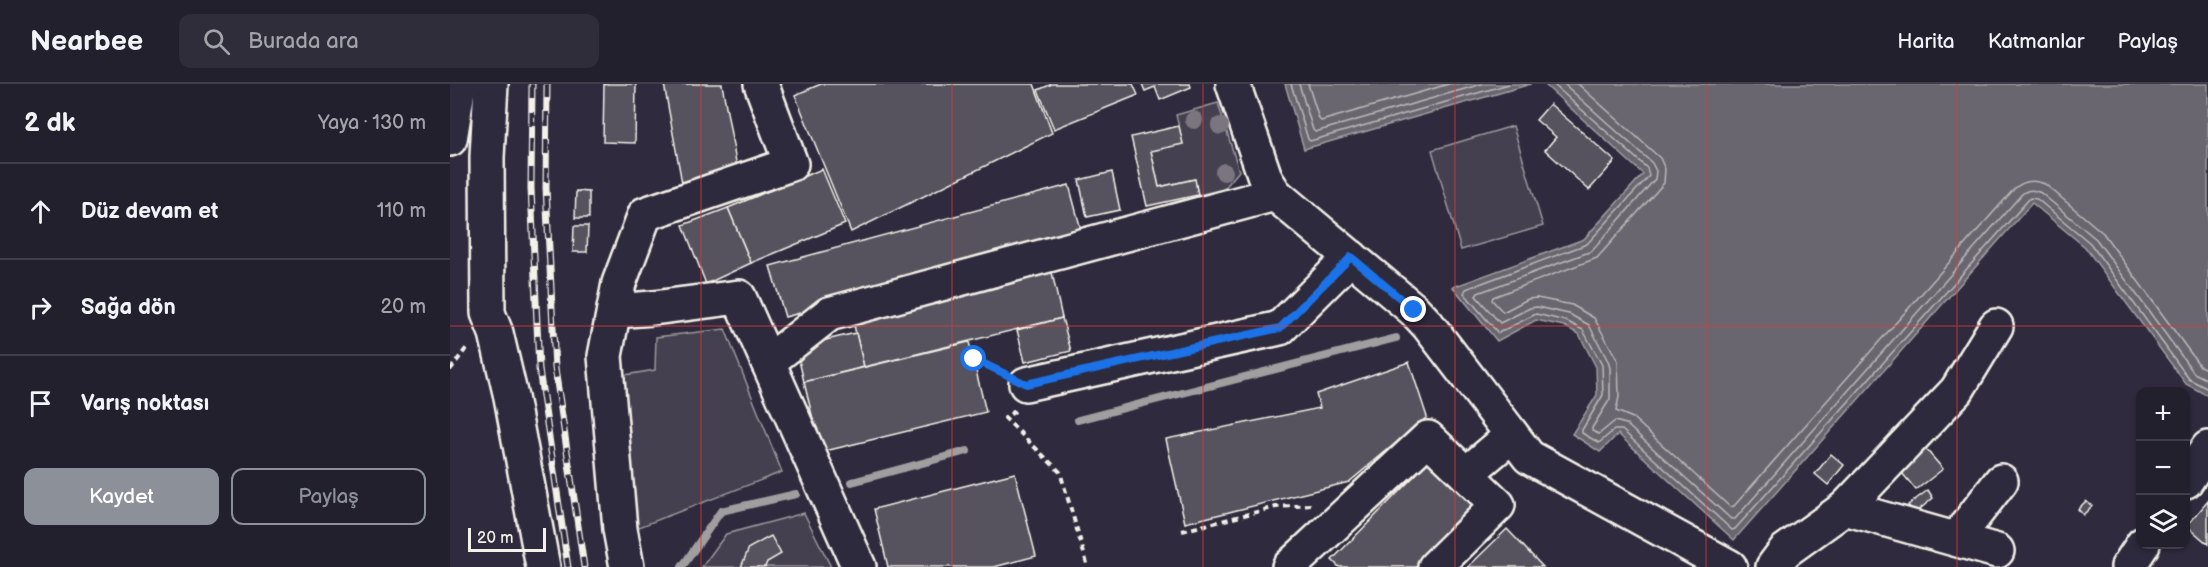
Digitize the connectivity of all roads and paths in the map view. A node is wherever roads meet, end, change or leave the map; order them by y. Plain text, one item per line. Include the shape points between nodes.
1 (459, 84) edge
2 (491, 84) edge
3 (761, 84) edge
4 (1233, 84) edge
5 (450, 139) edge
6 (1275, 194) junction
7 (1351, 257) junction
8 (614, 311) junction
9 (1996, 326) dead end
10 (469, 345) dead end
11 (974, 359) dead end
12 (768, 362) junction
13 (450, 370) edge
14 (1026, 384) junction
15 (1511, 436) junction
16 (2208, 448) edge
17 (1467, 474) junction
18 (2190, 475) edge
19 (2001, 481) dead end
20 (1358, 503) junction
21 (1845, 508) junction
22 (1182, 531) dead end
23 (1956, 539) junction
24 (1998, 562) edge
25 (1710, 563) edge
26 (543, 567) edge
27 (627, 567) edge
28 (859, 567) edge
29 (1088, 567) edge
30 (1289, 567) edge
31 (1435, 567) edge
32 (1773, 567) edge

1 - 5 main road
2 - 26 main road via 487,157 488,313 511,397
3 - 8 main road via 791,164 645,214 619,283
4 - 6 main road via 1266,180
6 - 7 main road
6 - 12 main road via 829,314
7 - 14 main road via 1280,328
7 - 15 main road via 1428,325
8 - 12 main road via 739,297
8 - 27 main road via 605,356 620,529
9 - 21 main road via 1957,390
10 - 13 path
11 - 14 path
12 - 28 main road
14 - 29 path via 1025,404 1005,418 1060,472
15 - 17 main road
15 - 25 main road via 1529,457
16 - 18 main road
17 - 20 main road via 1428,438
17 - 31 main road via 1498,505
19 - 23 main road
20 - 22 path via 1276,507
20 - 30 main road
21 - 23 main road
21 - 32 main road via 1785,551
23 - 24 main road

